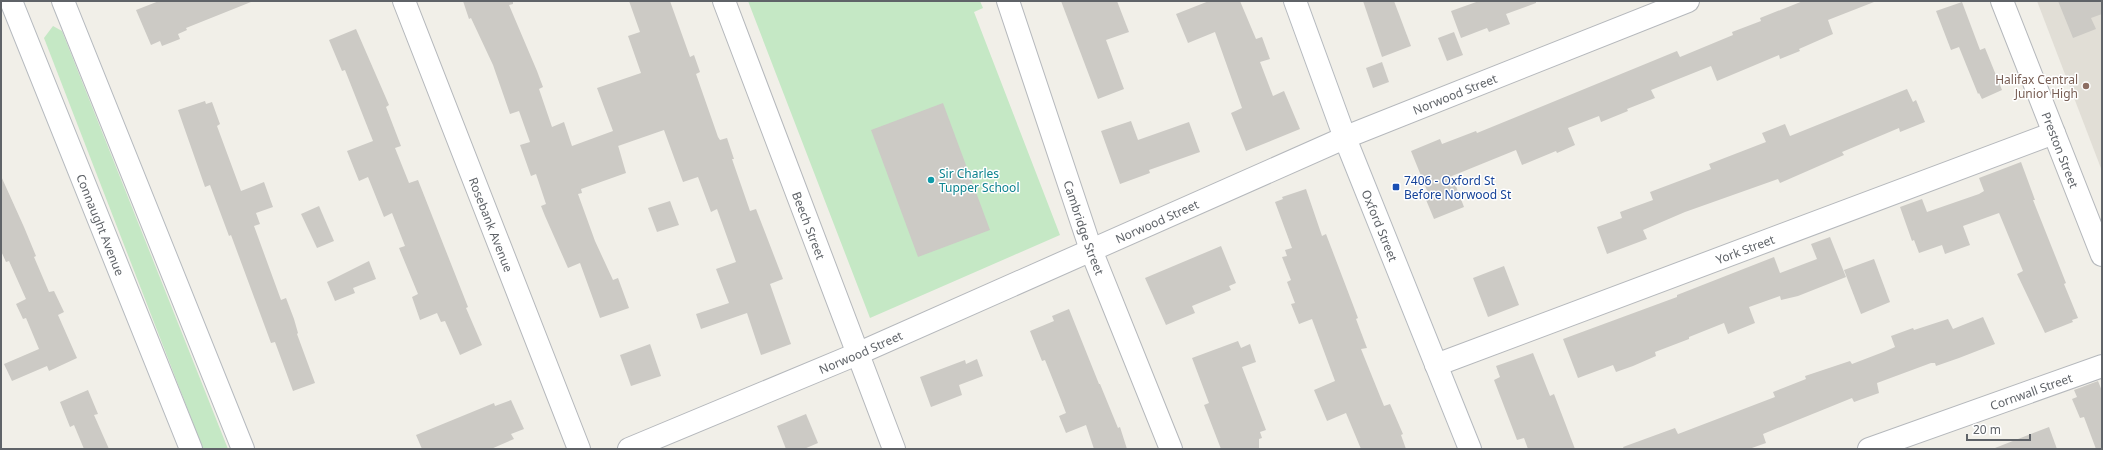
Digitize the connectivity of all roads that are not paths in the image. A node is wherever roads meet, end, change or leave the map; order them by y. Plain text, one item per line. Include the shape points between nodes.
1 (11, 1) edge
2 (64, 1) edge
3 (404, 1) edge
4 (724, 1) edge
5 (1008, 1) edge
6 (1295, 1) edge
7 (1688, 1) edge
8 (2002, 1) edge
9 (1640, 10) edge
10 (2054, 133) junction
11 (1345, 138) junction
12 (2098, 229) edge
13 (1091, 250) junction
14 (2102, 255) edge
15 (857, 354) junction
16 (1436, 365) junction
17 (2102, 366) edge
18 (191, 449) edge
19 (243, 449) edge
20 (579, 449) edge
21 (629, 449) edge
22 (894, 449) edge
23 (1172, 449) edge
24 (1470, 449) edge
25 (1869, 449) edge

1 - 18 street, Connaught Avenue
2 - 19 street
3 - 20 street, Rosebank Avenue
4 - 15 street, Beech Street
5 - 13 street, Cambridge Street
6 - 11 street, Oxford Street
7 - 9 street, Norwood Street
8 - 10 street, Preston Street
9 - 11 street, Norwood Street
10 - 12 street, Preston Street
10 - 16 street, York Street
11 - 13 street, Norwood Street
11 - 16 street, Oxford Street
12 - 14 street, Preston Street
13 - 15 street, Norwood Street
13 - 23 street, Cambridge Street
15 - 21 street, Norwood Street
15 - 22 street, Beech Street
16 - 24 street, Oxford Street
17 - 25 street, Cornwall Street

